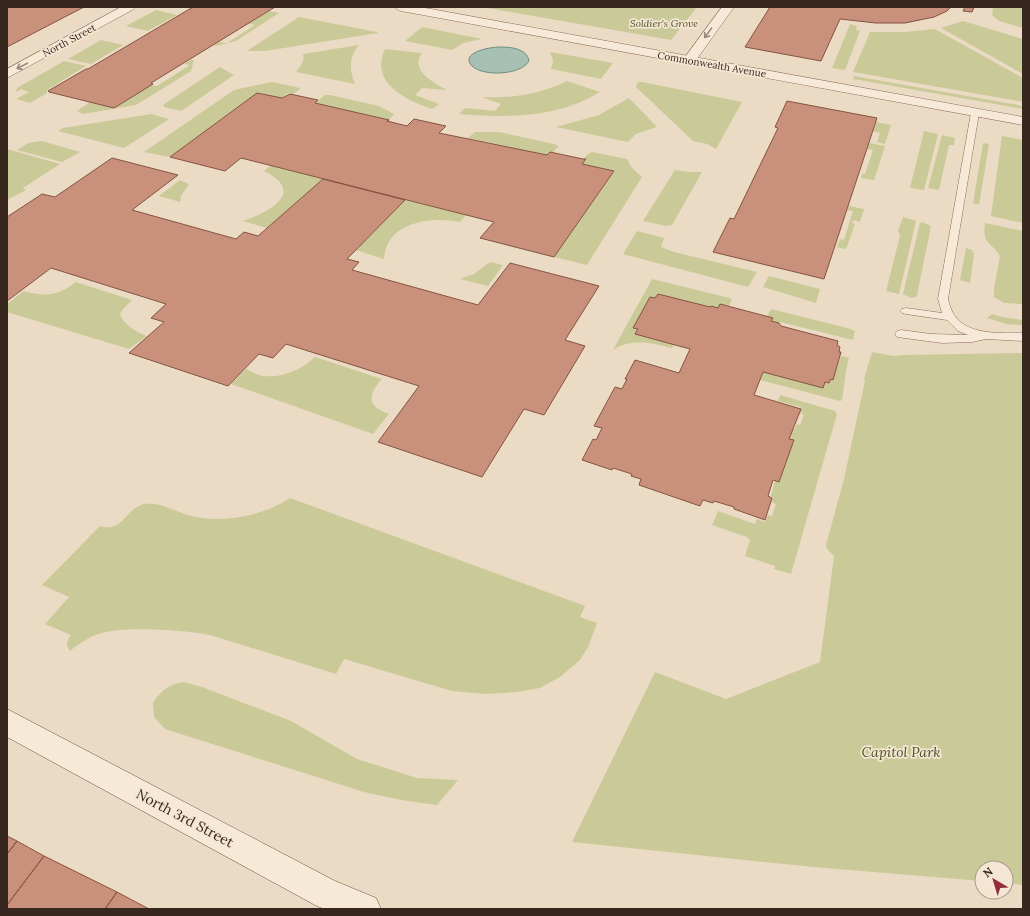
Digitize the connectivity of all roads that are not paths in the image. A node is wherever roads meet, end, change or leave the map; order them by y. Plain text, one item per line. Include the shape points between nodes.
1 (130, 7) edge
2 (401, 7) edge
3 (728, 7) edge
4 (689, 60) junction
5 (7, 74) edge
6 (975, 113) junction
7 (1023, 121) edge
8 (906, 311) dead end
9 (948, 317) junction
10 (901, 334) dead end
11 (988, 336) junction
12 (1023, 337) edge
13 (7, 722) edge
14 (322, 902) edge
15 (365, 909) edge

1 -> 5 street, North Street
2 - 4 street, Commonwealth Avenue
3 -> 4 street
4 - 6 street, Commonwealth Avenue
6 - 7 street, Commonwealth Avenue
6 - 9 lane via 942,299
8 - 9 lane
9 - 11 lane via 964,329
10 - 11 lane via 957,340
11 - 12 lane
13 - 14 street, North 3rd Street
14 - 15 street, North 3rd Street

